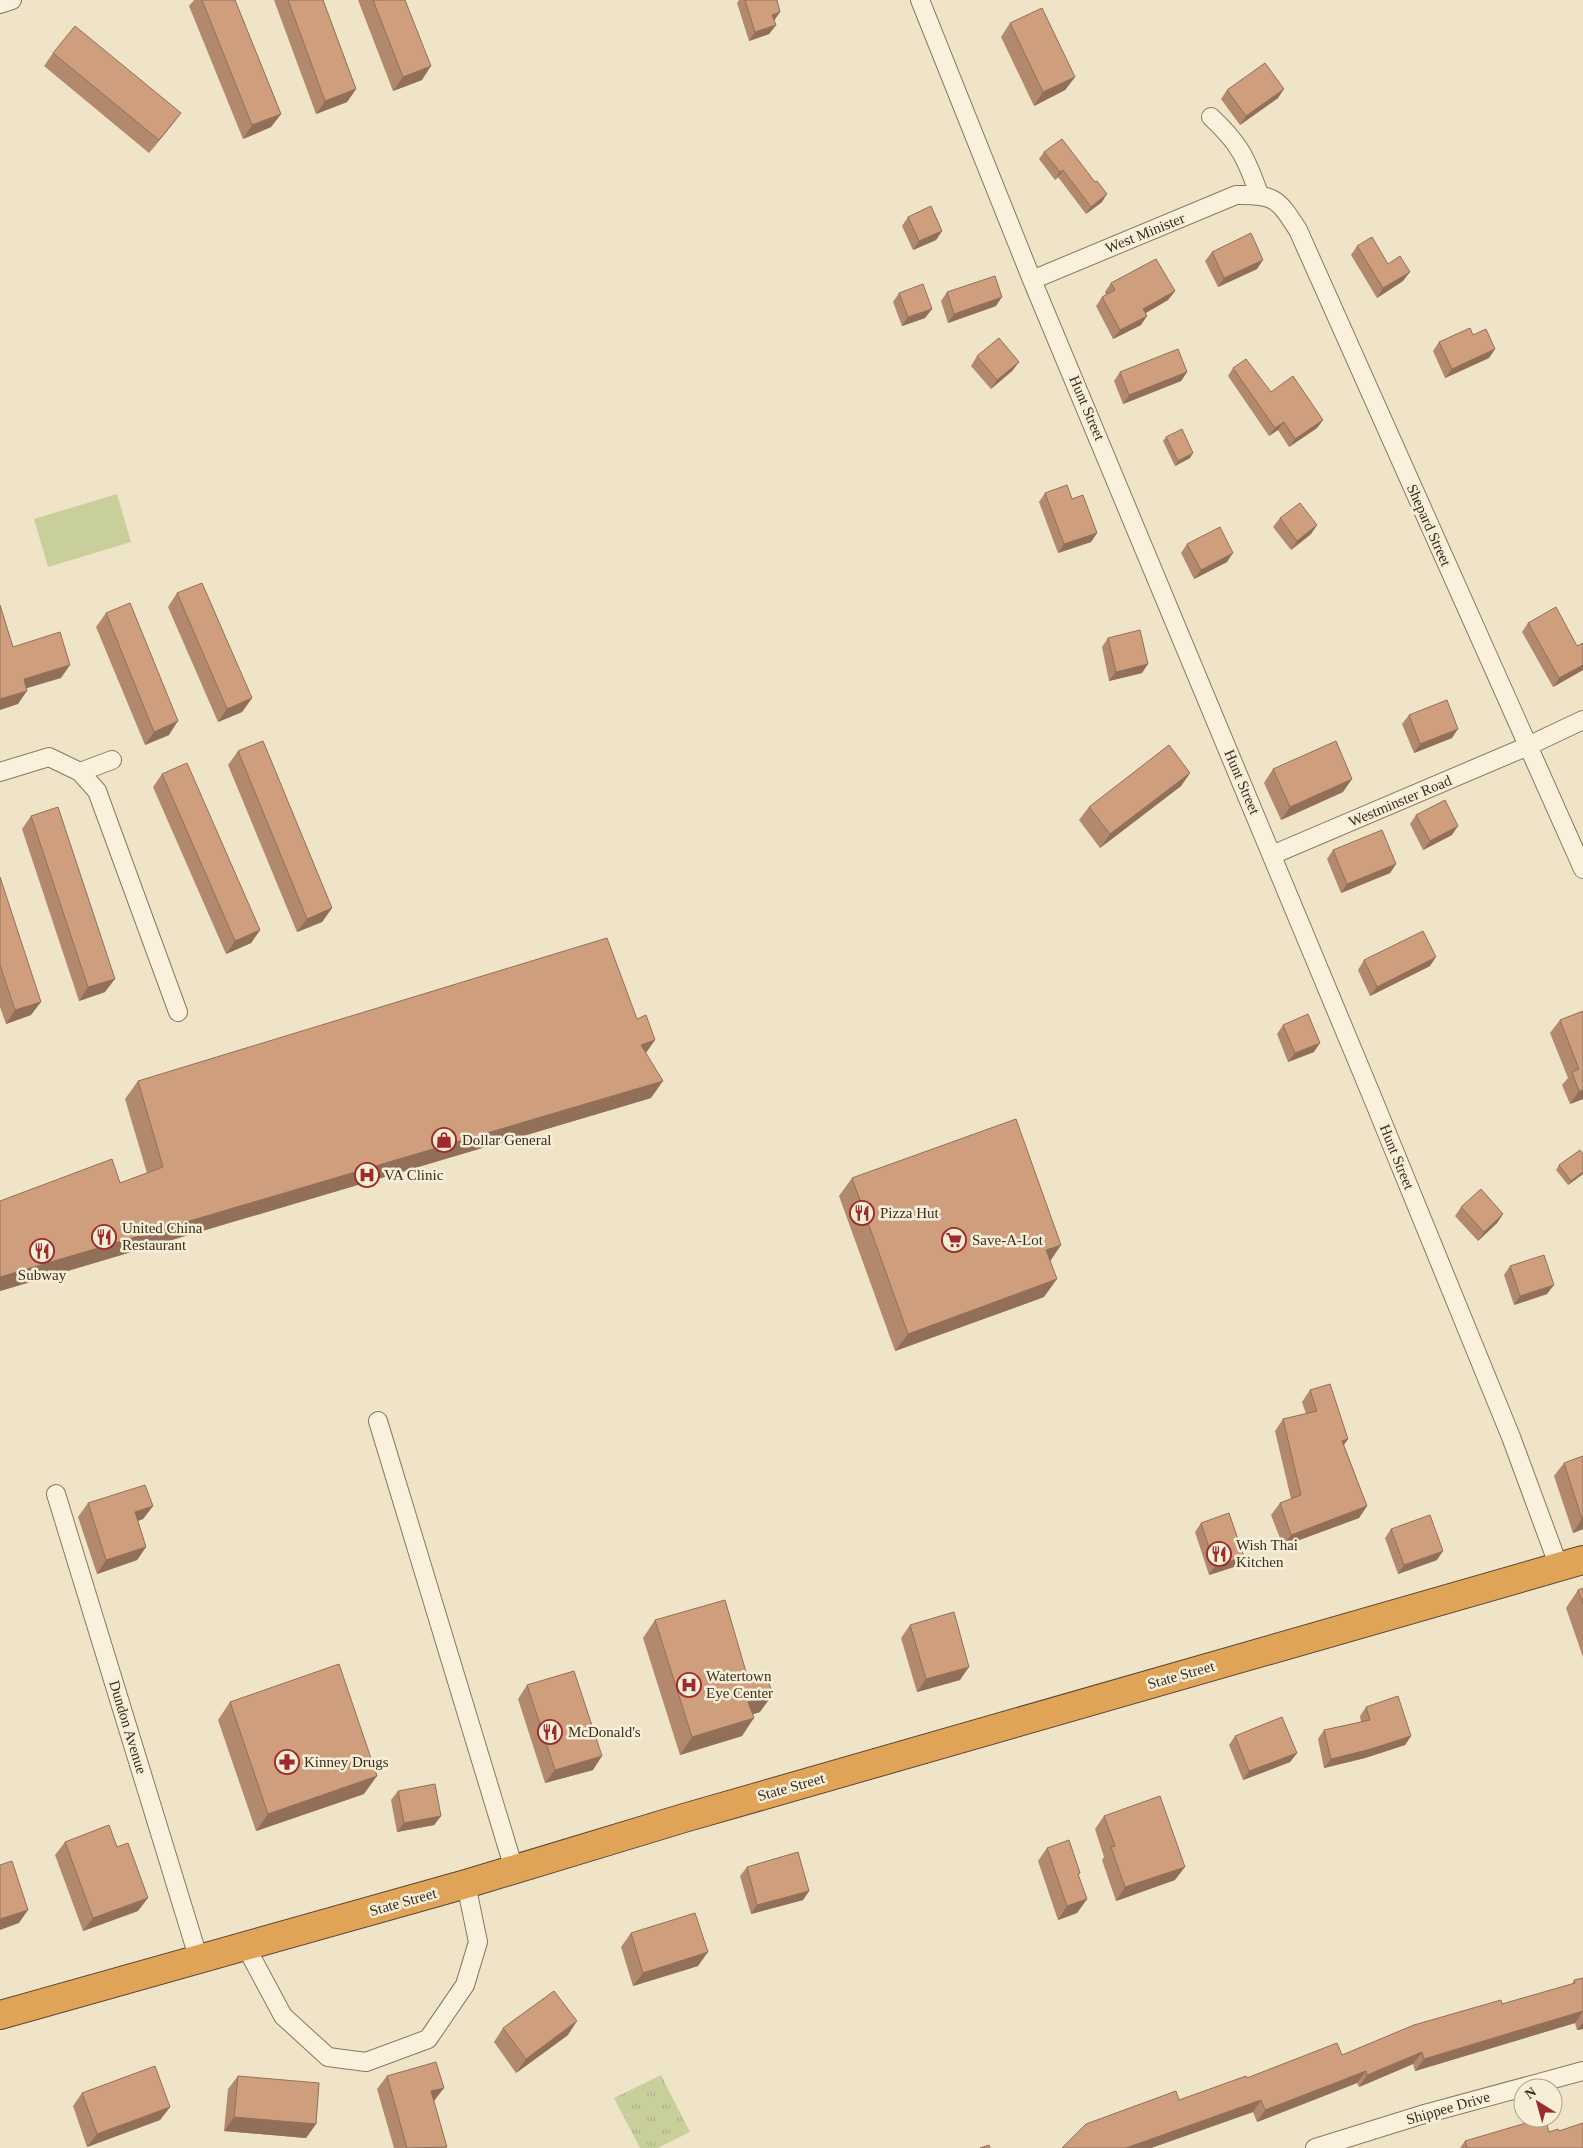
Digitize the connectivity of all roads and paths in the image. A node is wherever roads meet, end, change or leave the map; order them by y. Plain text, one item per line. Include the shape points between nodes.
1 (12, 0) edge
2 (920, 0) edge
3 (0, 4) edge
4 (1211, 117) dead end
5 (1259, 194) junction
6 (1032, 280) junction
7 (1583, 720) edge
8 (1528, 746) junction
9 (112, 760) dead end
10 (0, 772) edge
11 (80, 772) junction
12 (1272, 855) junction
13 (1583, 869) edge
14 (178, 1012) dead end
15 (378, 1421) dead end
16 (56, 1494) dead end
17 (1571, 1563) edge
18 (514, 1869) junction
19 (466, 1884) junction
20 (246, 1948) junction
21 (199, 1960) junction
22 (0, 2015) edge
23 (1583, 2070) edge
24 (1315, 2148) edge

1 - 3 street
2 - 6 street, Hunt Street
4 - 5 street via 1229,134 1246,158
5 - 6 street, West Minister via 1236,195
5 - 8 street, Shepard Street via 1282,206 1298,230
6 - 12 street, Hunt Street
7 - 8 street, Westminster Road
8 - 12 street, Westminster Road
8 - 13 street, Shepard Street
9 - 11 street
10 - 11 street via 49,757
11 - 14 street via 97,791
12 - 17 street, Hunt Street via 1511,1437
15 - 18 street
16 - 21 street, Dundon Avenue
17 - 18 highway, State Street
18 - 19 highway, State Street
19 - 20 highway, State Street
19 - 20 street via 478,1942 465,1985 428,2039 366,2062 328,2056 283,2016
20 - 21 highway, State Street
21 - 22 highway, State Street
23 - 24 street, Shippee Drive

